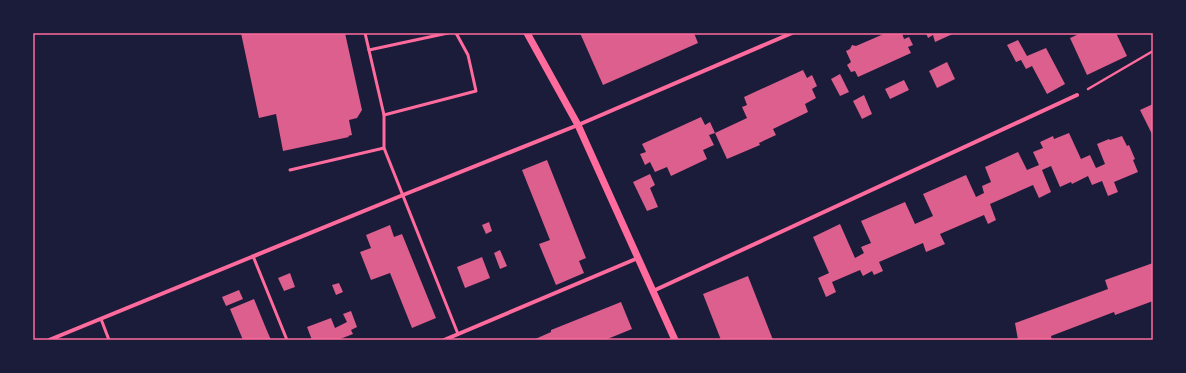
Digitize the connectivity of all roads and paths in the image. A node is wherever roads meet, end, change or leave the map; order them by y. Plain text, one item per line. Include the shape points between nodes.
1 (365, 33) edge
2 (448, 33) edge
3 (456, 33) edge
4 (527, 33) edge
5 (792, 33) edge
6 (369, 50) junction
7 (1153, 51) edge
8 (1077, 95) joint
9 (384, 114) junction
10 (578, 125) junction
11 (384, 148) junction
12 (290, 170) dead end
13 (403, 195) junction
14 (254, 256) junction
15 (638, 258) junction
16 (653, 291) junction
17 (101, 319) junction
18 (458, 334) junction
19 (49, 340) edge
20 (109, 340) edge
21 (287, 340) edge
22 (444, 340) edge
23 (675, 340) edge

1 - 6 lane
2 - 6 lane
3 - 9 lane via 468,55 476,91
4 - 10 street
5 - 10 street
6 - 9 lane
7 - 8 path
8 - 16 street
9 - 11 lane
10 - 13 street
10 - 15 street
11 - 12 lane
11 - 13 lane
13 - 14 street
13 - 18 lane
14 - 17 street
14 - 21 lane
15 - 16 street
15 - 18 street
16 - 23 street
17 - 19 street
17 - 20 lane
18 - 22 street

